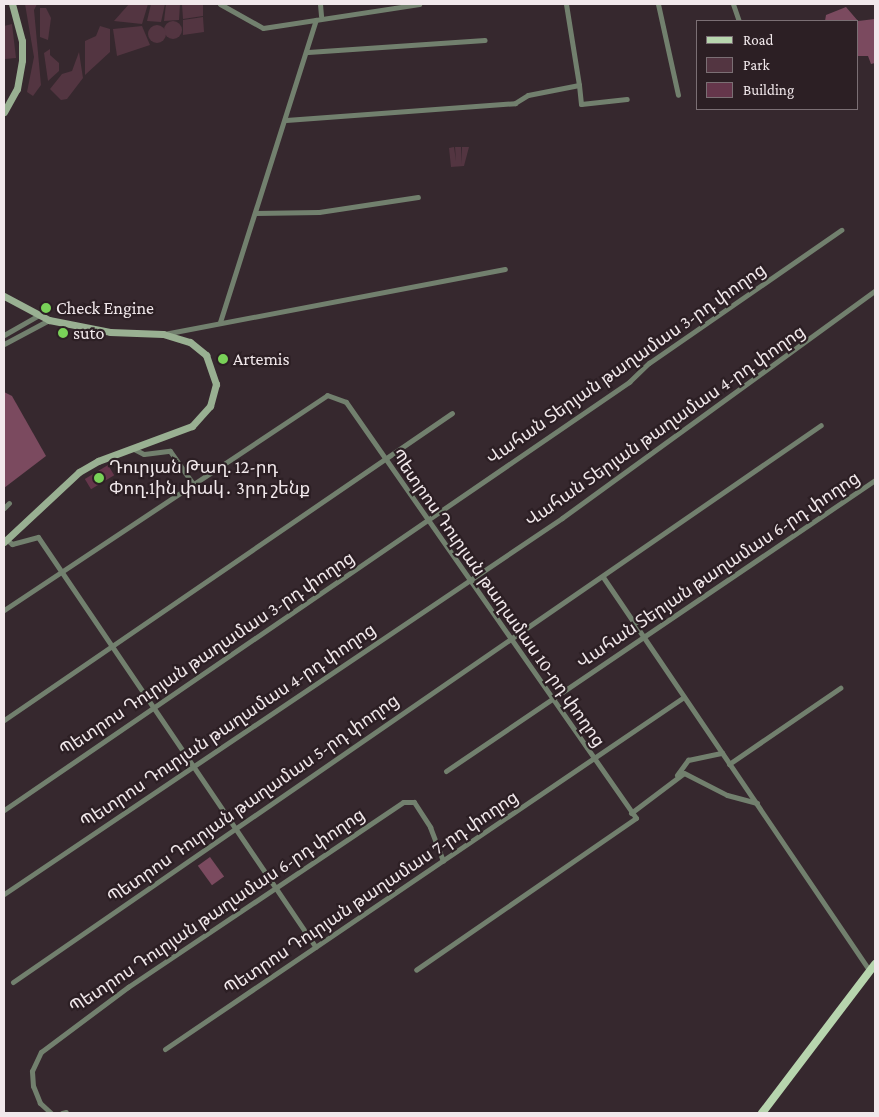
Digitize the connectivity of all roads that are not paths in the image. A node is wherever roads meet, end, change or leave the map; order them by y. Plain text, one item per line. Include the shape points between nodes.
1 (12, 4) edge
2 (222, 4) edge
3 (320, 4) edge
4 (418, 4) edge
5 (566, 4) edge
6 (658, 4) edge
7 (733, 4) edge
8 (318, 18) junction
9 (739, 20) edge
10 (485, 40) dead end
11 (308, 52) junction
12 (579, 85) junction
13 (678, 95) dead end
14 (627, 99) dead end
15 (4, 112) edge
16 (286, 120) junction
17 (418, 197) dead end
18 (255, 213) junction
19 (842, 230) dead end
20 (505, 268) dead end
21 (875, 291) edge
22 (4, 296) edge
23 (39, 315) junction
24 (49, 320) junction
25 (220, 322) junction
26 (163, 334) junction
27 (4, 335) edge
28 (4, 344) edge
29 (452, 413) dead end
30 (821, 425) dead end
31 (132, 448) junction
32 (385, 460) junction
33 (875, 480) edge
34 (192, 482) junction
35 (9, 503) dead end
36 (4, 508) edge
37 (427, 522) junction
38 (5, 540) edge
39 (61, 572) junction
40 (603, 576) junction
41 (467, 580) junction
42 (4, 610) edge
43 (644, 637) junction
44 (509, 640) junction
45 (112, 645) junction
46 (840, 688) dead end
47 (684, 697) junction
48 (552, 701) junction
49 (153, 704) junction
50 (4, 720) edge
51 (722, 753) junction
52 (594, 760) junction
53 (730, 764) junction
54 (194, 765) junction
55 (446, 771) dead end
56 (677, 775) junction
57 (757, 803) junction
58 (4, 810) edge
59 (631, 812) junction
60 (235, 826) junction
61 (443, 862) junction
62 (275, 887) junction
63 (4, 894) edge
64 (316, 947) junction
65 (873, 968) edge
66 (416, 970) dead end
67 (13, 982) dead end
68 (165, 1049) dead end
69 (51, 1113) edge
70 (762, 1113) edge

1 - 15 main road via 22,41 22,60 17,89
2 - 8 street via 263,28
3 - 8 street
4 - 8 street
5 - 12 street
6 - 13 street
7 - 9 street
8 - 11 street
10 - 11 street
11 - 16 street
12 - 14 street via 581,104
12 - 16 street via 528,95 515,103
16 - 18 street
17 - 18 street via 319,212
18 - 25 street
19 - 37 street, Վահան Տերյան թաղամաս 3-րդ փողոց
20 - 25 street
21 - 41 street, Վահան Տերյան թաղամաս 4-րդ փողոց via 562,518
22 - 23 main road
23 - 24 main road
23 - 27 street
24 - 26 main road via 110,332
24 - 28 street
25 - 26 street
26 - 31 main road via 190,342 206,355 215,376 214,397 202,417 192,426
29 - 32 street
30 - 40 street, Պետրոս Դուրյան թաղամաս 5-րդ փողոց
31 - 34 street via 144,454 170,451
31 - 38 main road via 79,472
32 - 34 street, Պետրոս Դուրյան թաղամաս 10-րդ փողոց via 346,402 337,396 327,395
32 - 37 street, Պետրոս Դուրյան թաղամաս 10-րդ փողոց
32 - 45 street
33 - 43 street, Վահան Տերյան թաղամաս 6-րդ փողոց
34 - 39 street
35 - 36 street
37 - 41 street, Պետրոս Դուրյան թաղամաս 10-րդ փողոց
37 - 49 street, Պետրոս Դուրյան թաղամաս 3-րդ փողոց
38 - 39 street via 12,544 38,537
39 - 42 street
39 - 45 street
40 - 43 street
40 - 44 street, Պետրոս Դուրյան թաղամաս 5-րդ փողոց
41 - 44 street, Պետրոս Դուրյան թաղամաս 10-րդ փողոց
41 - 54 street, Պետրոս Դուրյան թաղամաս 4-րդ փողոց
43 - 47 street
43 - 48 street, Վահան Տերյան թաղամաս 6-րդ փողոց
44 - 48 street, Պետրոս Դուրյան թաղամաս 10-րդ փողոց
44 - 60 street, Պետրոս Դուրյան թաղամաս 5-րդ փողոց
45 - 49 street
45 - 50 street
46 - 53 street
47 - 51 street
47 - 52 street, Պետրոս Դուրյան թաղամաս 7-րդ փողոց
48 - 52 street, Պետրոս Դուրյան թաղամաս 10-րդ փողոց
48 - 55 street
49 - 54 street
49 - 58 street, Պետրոս Դուրյան թաղամաս 3-րդ փողոց
51 - 53 street
51 - 56 street via 688,760
52 - 59 street, Պետրոս Դուրյան թաղամաս 10-րդ փողոց
52 - 61 street, Պետրոս Դուրյան թաղամաս 7-րդ փողոց
53 - 57 street
54 - 60 street
54 - 63 street, Պետրոս Դուրյան թաղամաս 4-րդ փողոց
56 - 57 street via 684,773 727,795
56 - 59 street
57 - 65 street
59 - 66 street, Պետրոս Դուրյան թաղամաս 10-րդ փողոց via 636,818
60 - 62 street
60 - 67 street, Պետրոս Դուրյան թաղամաս 5-րդ փողոց
61 - 62 street, Պետրոս Դուրյան թաղամաս 6-րդ փողոց via 426,821 408,799
61 - 64 street, Պետրոս Դուրյան թաղամաս 7-րդ փողոց
62 - 64 street
62 - 69 street, Պետրոս Դուրյան թաղամաս 6-րդ փողոց via 94,1010 41,1052 32,1072 33,1086 40,1103
64 - 68 street, Պետրոս Դուրյան թաղամաս 7-րդ փողոց
65 - 70 main road

